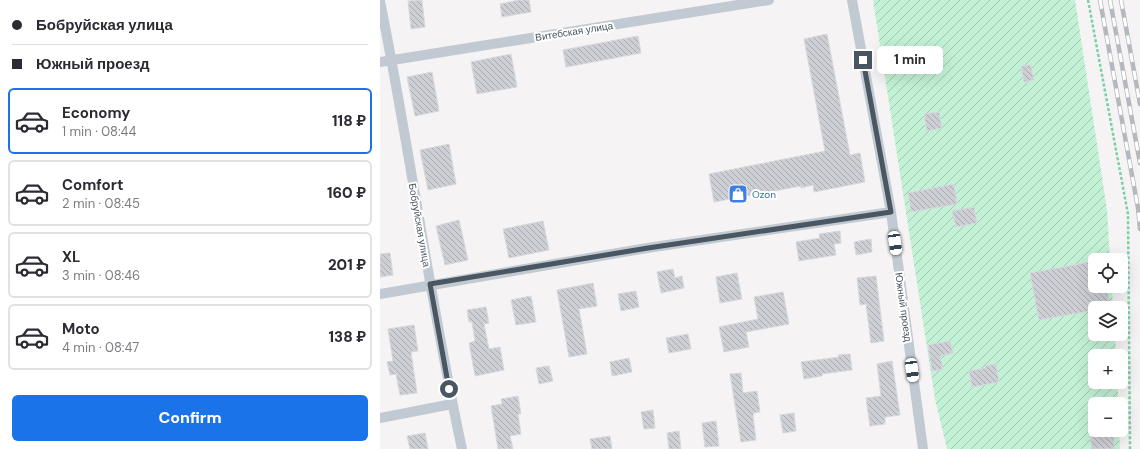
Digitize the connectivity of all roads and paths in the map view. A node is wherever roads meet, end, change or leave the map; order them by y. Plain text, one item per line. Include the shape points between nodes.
1 (768, 0) edge
2 (852, 0) edge
3 (1088, 0) edge
4 (380, 1) edge
5 (392, 59) junction
6 (380, 62) edge
7 (891, 212) junction
8 (430, 284) junction
9 (380, 294) edge
10 (452, 404) junction
11 (380, 418) edge
12 (462, 449) edge
13 (923, 449) edge
14 (1130, 449) edge

1 - 5 street, Витебская улица
2 - 7 street, Южный проезд
3 - 14 path via 1128,214
4 - 5 street, Бобруйская улица
5 - 6 street, Витебская улица
5 - 8 street, Бобруйская улица
7 - 8 street
7 - 13 street, Южный проезд
8 - 9 street
8 - 10 street, Бобруйская улица
10 - 11 street
10 - 12 street, Бобруйская улица

